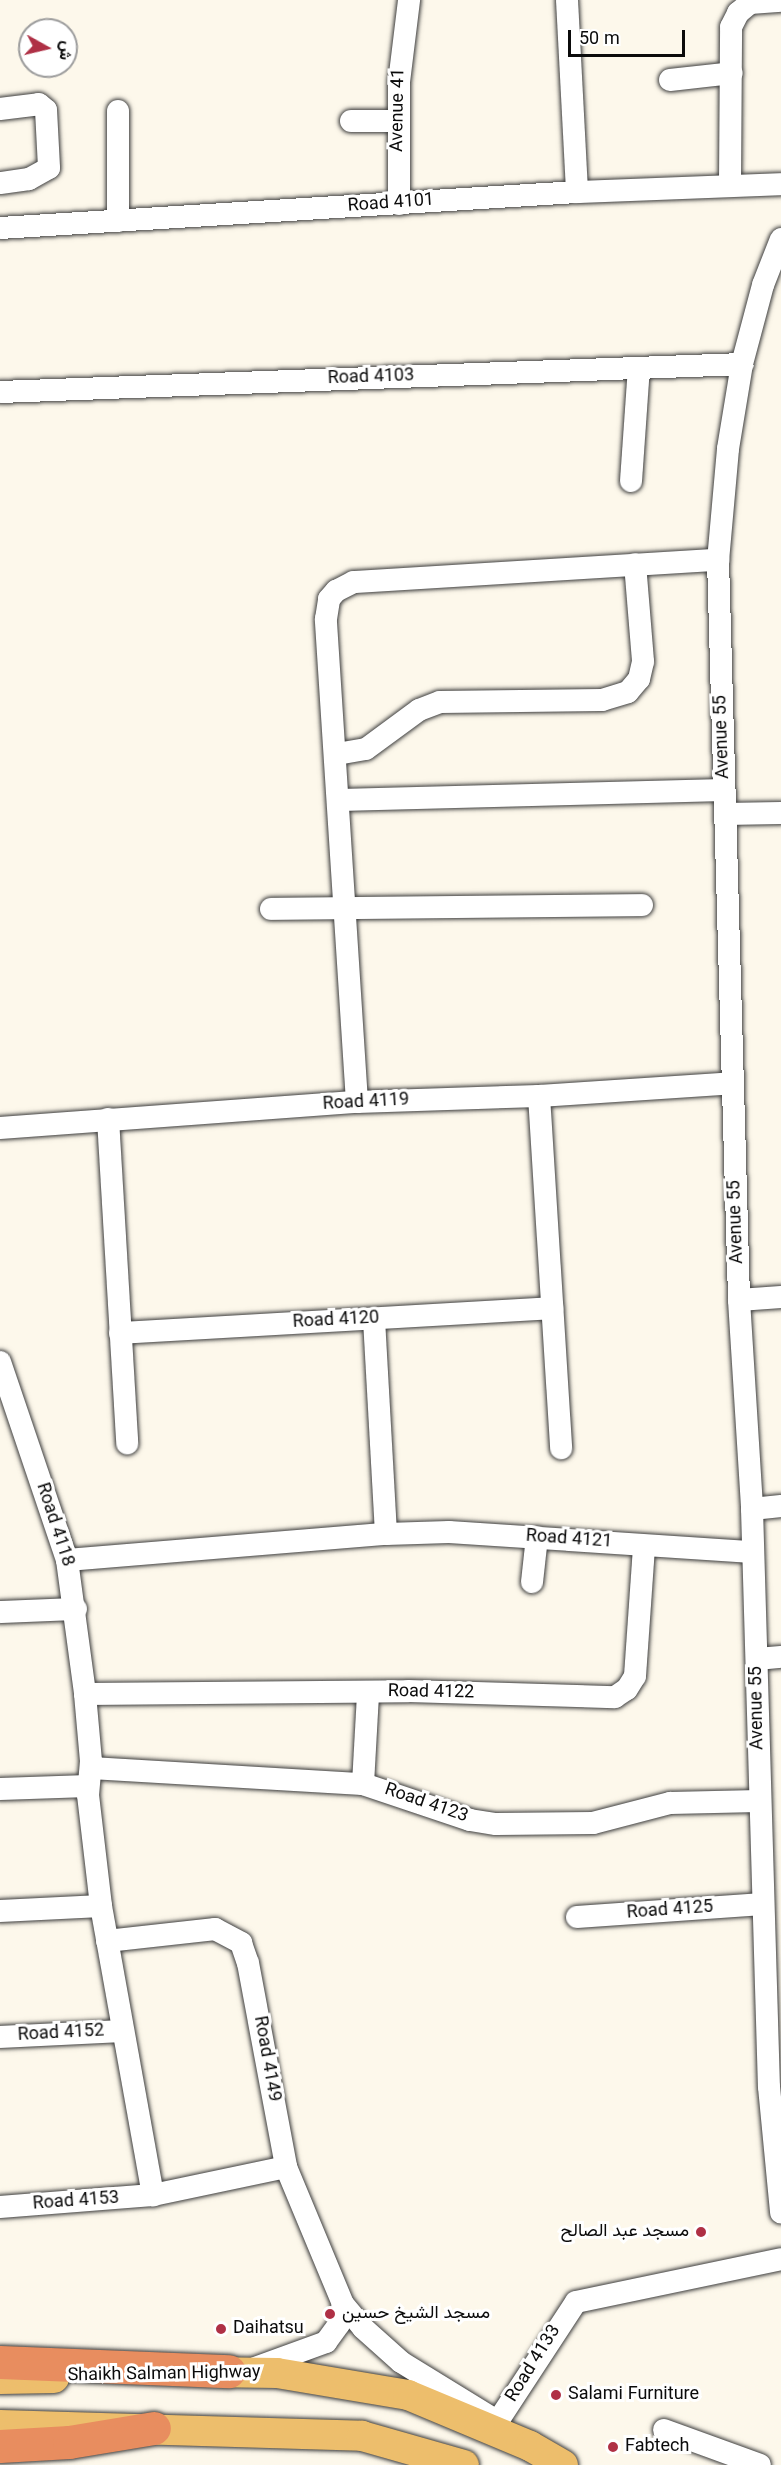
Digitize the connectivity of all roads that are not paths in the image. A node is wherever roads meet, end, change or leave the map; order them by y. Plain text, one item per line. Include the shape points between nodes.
1 (567, 0) edge
2 (781, 1) edge
3 (403, 6) edge
4 (732, 73) junction
5 (670, 80) dead end
6 (0, 109) edge
7 (118, 111) dead end
8 (351, 121) dead end
9 (398, 121) junction
10 (0, 183) edge
11 (730, 183) junction
12 (781, 184) edge
13 (577, 192) junction
14 (399, 204) junction
15 (118, 221) junction
16 (0, 228) edge
17 (781, 239) edge
18 (772, 286) edge
19 (742, 364) junction
20 (639, 368) junction
21 (0, 392) edge
22 (631, 481) dead end
23 (718, 560) junction
24 (635, 564) junction
25 (337, 754) junction
26 (724, 789) junction
27 (340, 801) junction
28 (781, 813) edge
29 (725, 814) junction
30 (642, 905) dead end
31 (347, 907) junction
32 (271, 909) dead end
33 (733, 1083) junction
34 (540, 1096) junction
35 (357, 1102) junction
36 (108, 1119) junction
37 (0, 1128) edge
38 (781, 1297) edge
39 (739, 1300) junction
40 (552, 1308) junction
41 (374, 1319) junction
42 (120, 1333) junction
43 (0, 1362) edge
44 (127, 1443) dead end
45 (561, 1448) dead end
46 (781, 1506) edge
47 (752, 1509) junction
48 (386, 1534) junction
49 (537, 1537) junction
50 (644, 1546) junction
51 (752, 1552) junction
52 (68, 1560) junction
53 (532, 1582) dead end
54 (76, 1609) junction
55 (0, 1612) edge
56 (781, 1657) edge
57 (757, 1659) junction
58 (85, 1694) junction
59 (368, 1694) junction
60 (89, 1777) junction
61 (363, 1784) junction
62 (0, 1789) edge
63 (759, 1801) junction
64 (763, 1904) junction
65 (101, 1906) junction
66 (0, 1911) edge
67 (577, 1917) dead end
68 (107, 1941) junction
69 (774, 2022) edge
70 (122, 2031) junction
71 (0, 2037) edge
72 (775, 2082) edge
73 (286, 2167) junction
74 (153, 2196) junction
75 (0, 2207) edge
76 (781, 2212) edge
77 (781, 2259) edge
78 (343, 2304) junction
79 (0, 2362) edge
80 (237, 2371) junction
81 (0, 2379) edge
82 (498, 2421) junction
83 (0, 2425) edge
84 (154, 2428) junction
85 (664, 2430) dead end
86 (0, 2446) edge
87 (530, 2446) junction
88 (464, 2465) edge
89 (563, 2465) edge
90 (760, 2465) edge

1 - 13 street
2 - 4 street via 758,0 738,13 731,27
3 - 9 street, Avenue 41
4 - 5 street
4 - 11 street
6 - 10 street via 39,104 46,110 49,168 29,179
7 - 15 street
8 - 9 street
9 - 14 street, Avenue 41
11 - 12 street, Road 4101
11 - 13 street, Road 4101
13 - 14 street, Road 4101
14 - 15 street, Road 4101
15 - 16 street, Road 4101
17 - 18 street, Avenue 55
18 - 19 street, Avenue 55
19 - 20 street, Road 4103
19 - 23 street, Avenue 55 via 728,449
20 - 21 street, Road 4103
20 - 22 street
23 - 24 street
23 - 26 street, Avenue 55
24 - 25 street via 643,661 639,679 628,692 602,700 440,702 419,710 366,750
24 - 25 street via 344,585 329,599 326,619
25 - 27 street
26 - 27 street
26 - 29 street, Avenue 55
27 - 31 street
28 - 29 street
29 - 33 street, Avenue 55
30 - 31 street
31 - 32 street
31 - 35 street
33 - 34 street, Road 4119
33 - 39 street, Avenue 55
34 - 35 street, Road 4119
34 - 40 street
35 - 36 street, Road 4119
36 - 37 street, Road 4119
36 - 42 street
38 - 39 street
39 - 47 street, Avenue 55
40 - 41 street, Road 4120
40 - 45 street
41 - 42 street, Road 4120
41 - 48 street
42 - 44 street
43 - 52 street, Road 4118
46 - 47 street
47 - 51 street, Avenue 55
48 - 49 street, Road 4121
48 - 52 street, Road 4121
49 - 50 street, Road 4121
49 - 53 street
50 - 51 street, Road 4121
50 - 59 street, Road 4122 via 635,1676 622,1694 601,1699 408,1691
51 - 57 street, Avenue 55
52 - 54 street, Road 4118
54 - 55 street
54 - 58 street, Road 4118
56 - 57 street
57 - 63 street, Avenue 55
58 - 59 street, Road 4122
58 - 60 street
59 - 61 street
60 - 61 street, Road 4123
60 - 62 street, Road 4123
60 - 65 street
61 - 63 street, Road 4123 via 470,1820 496,1824 593,1823 670,1803
63 - 64 street, Avenue 55
64 - 67 street, Road 4125
64 - 69 street, Avenue 55
65 - 66 street
65 - 68 street
68 - 70 street
68 - 73 street, Road 4149 via 215,1929 241,1943
69 - 72 street, Avenue 55
70 - 71 street, Road 4152
70 - 74 street
72 - 76 street, Avenue 55
73 - 74 street, Road 4153
73 - 78 street, Road 4149
74 - 75 street, Road 4153
77 - 82 street, Road 4133 via 581,2300 570,2307
78 - 80 street via 339,2324 326,2342
78 - 82 street, Road 4149 via 401,2362
79 - 80 highway
80 - 81 main road, Shaikh Salman Highway
80 - 87 main road, Shaikh Salman Highway via 333,2380 408,2395
82 - 87 street, Road 4149
83 - 84 main road
84 - 86 highway via 69,2442
84 - 88 main road via 362,2436
85 - 90 street
87 - 89 main road, Shaikh Salman Highway

